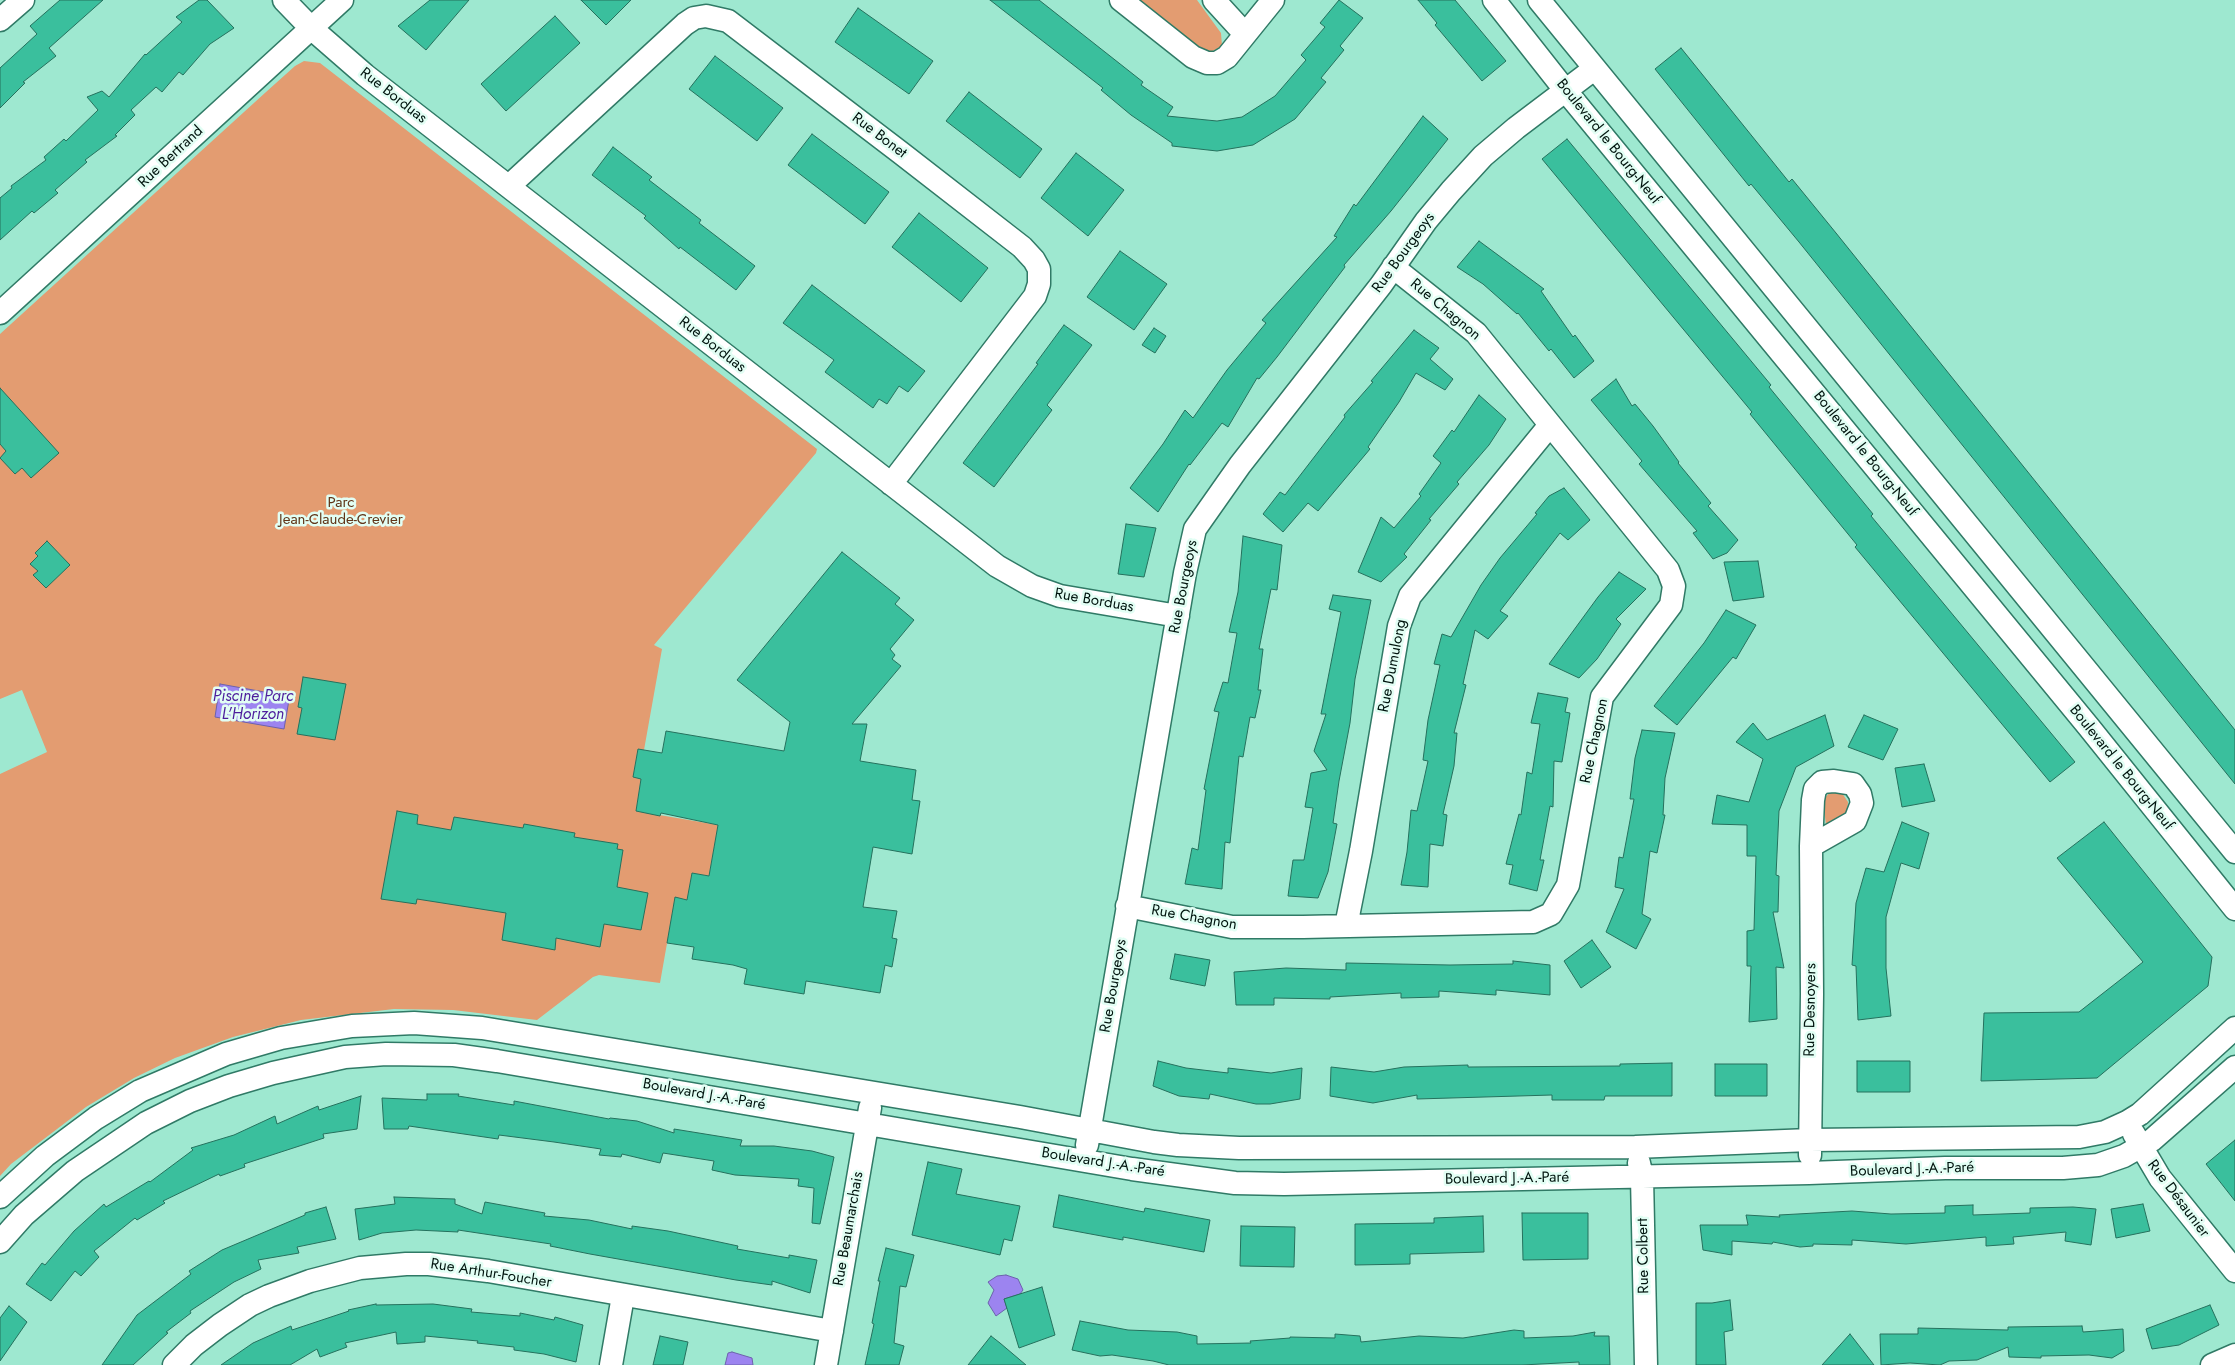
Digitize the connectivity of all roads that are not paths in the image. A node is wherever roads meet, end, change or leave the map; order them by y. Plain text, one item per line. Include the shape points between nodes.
1 (23, 0) edge
2 (284, 0) edge
3 (342, 0) edge
4 (1121, 0) edge
5 (1214, 0) edge
6 (1273, 0) edge
7 (1494, 0) edge
8 (1539, 0) edge
9 (0, 20) edge
10 (311, 28) junction
11 (1245, 34) junction
12 (1594, 69) junction
13 (1565, 90) junction
14 (509, 186) junction
15 (1393, 267) junction
16 (0, 313) edge
17 (1550, 425) junction
18 (891, 484) junction
19 (1178, 616) junction
20 (1811, 846) dead end
21 (2235, 852) edge
22 (1127, 906) junction
23 (2235, 909) edge
24 (1346, 926) junction
25 (2235, 1028) edge
26 (265, 1043) junction
27 (2235, 1067) edge
28 (273, 1072) junction
29 (872, 1093) junction
30 (2127, 1122) junction
31 (867, 1123) junction
32 (1090, 1129) junction
33 (1810, 1140) junction
34 (1635, 1147) junction
35 (2141, 1147) junction
36 (1084, 1160) junction
37 (1809, 1173) junction
38 (1642, 1177) junction
39 (0, 1197) edge
40 (0, 1242) edge
41 (2235, 1271) edge
42 (623, 1296) junction
43 (832, 1331) junction
44 (2235, 1355) edge
45 (174, 1365) edge
46 (611, 1365) edge
47 (826, 1365) edge
48 (1646, 1365) edge
49 (2212, 1365) edge

1 - 9 street
2 - 10 street, Rue Borduas
3 - 10 street, Rue Bertrand
4 - 11 street via 1207,64 1227,57
5 - 11 street
6 - 11 street
7 - 13 street, Boulevard le Bourg-Neuf
8 - 12 street
10 - 14 street, Rue Borduas via 365,75
10 - 16 street, Rue Bertrand
12 - 13 street, Rue Bourgeoys
12 - 21 street
13 - 15 street, Rue Bourgeoys via 1482,156 1426,221
13 - 23 street, Boulevard le Bourg-Neuf via 2082,718
14 - 18 street, Rue Borduas
14 - 18 street, Rue Bonet via 685,24 706,16 728,21 931,176 1022,247 1039,270 1039,284 1035,296
15 - 17 street, Rue Chagnon via 1476,332
15 - 19 street, Rue Bourgeoys via 1240,465 1195,529
17 - 24 street, Rue Dumulong via 1410,596 1399,626 1362,851
17 - 24 street, Rue Chagnon via 1668,570 1674,586 1671,605 1602,697 1568,885 1551,914 1533,922
18 - 19 street, Rue Borduas via 997,566 1046,592
19 - 22 street, Rue Bourgeoys
20 - 33 street, Rue Desnoyers
22 - 24 street, Rue Chagnon via 1232,927
22 - 32 street, Rue Bourgeoys
25 - 30 street, Boulevard J.-A.-Paré via 2161,1096
26 - 28 street
26 - 29 street, Boulevard J.-A.-Paré via 313,1031 352,1026 445,1024 556,1039
26 - 39 street, Boulevard J.-A.-Paré via 203,1062 140,1091 96,1118 45,1156
27 - 35 street, Boulevard J.-A.-Paré
28 - 31 street, Boulevard J.-A.-Paré via 345,1057 386,1054 454,1056
28 - 40 street, Boulevard J.-A.-Paré via 190,1101 123,1138 75,1171 24,1215
29 - 31 street, Rue Beaumarchais
29 - 32 street, Boulevard J.-A.-Paré
30 - 33 street, Boulevard J.-A.-Paré via 2105,1132 2079,1137
30 - 35 street, Rue Désaunier
31 - 36 street, Boulevard J.-A.-Paré
31 - 43 street, Rue Beaumarchais
32 - 34 street, Boulevard J.-A.-Paré via 1178,1145 1239,1148
32 - 36 street, Rue Bourgeoys
33 - 34 street, Boulevard J.-A.-Paré
33 - 37 street, Rue Desnoyers
34 - 38 street, Rue Colbert
35 - 37 street, Boulevard J.-A.-Paré via 2114,1160 2080,1167
35 - 41 street, Rue Désaunier via 2160,1178
36 - 38 street, Boulevard J.-A.-Paré via 1235,1183
37 - 38 street, Boulevard J.-A.-Paré
38 - 48 street, Rue Colbert
42 - 43 street, Rue Arthur-Foucher
42 - 45 street, Rue Arthur-Foucher via 488,1271 429,1264 360,1268 310,1281 250,1305 207,1334
42 - 46 street
43 - 47 street, Rue Beaumarchais
44 - 49 street

